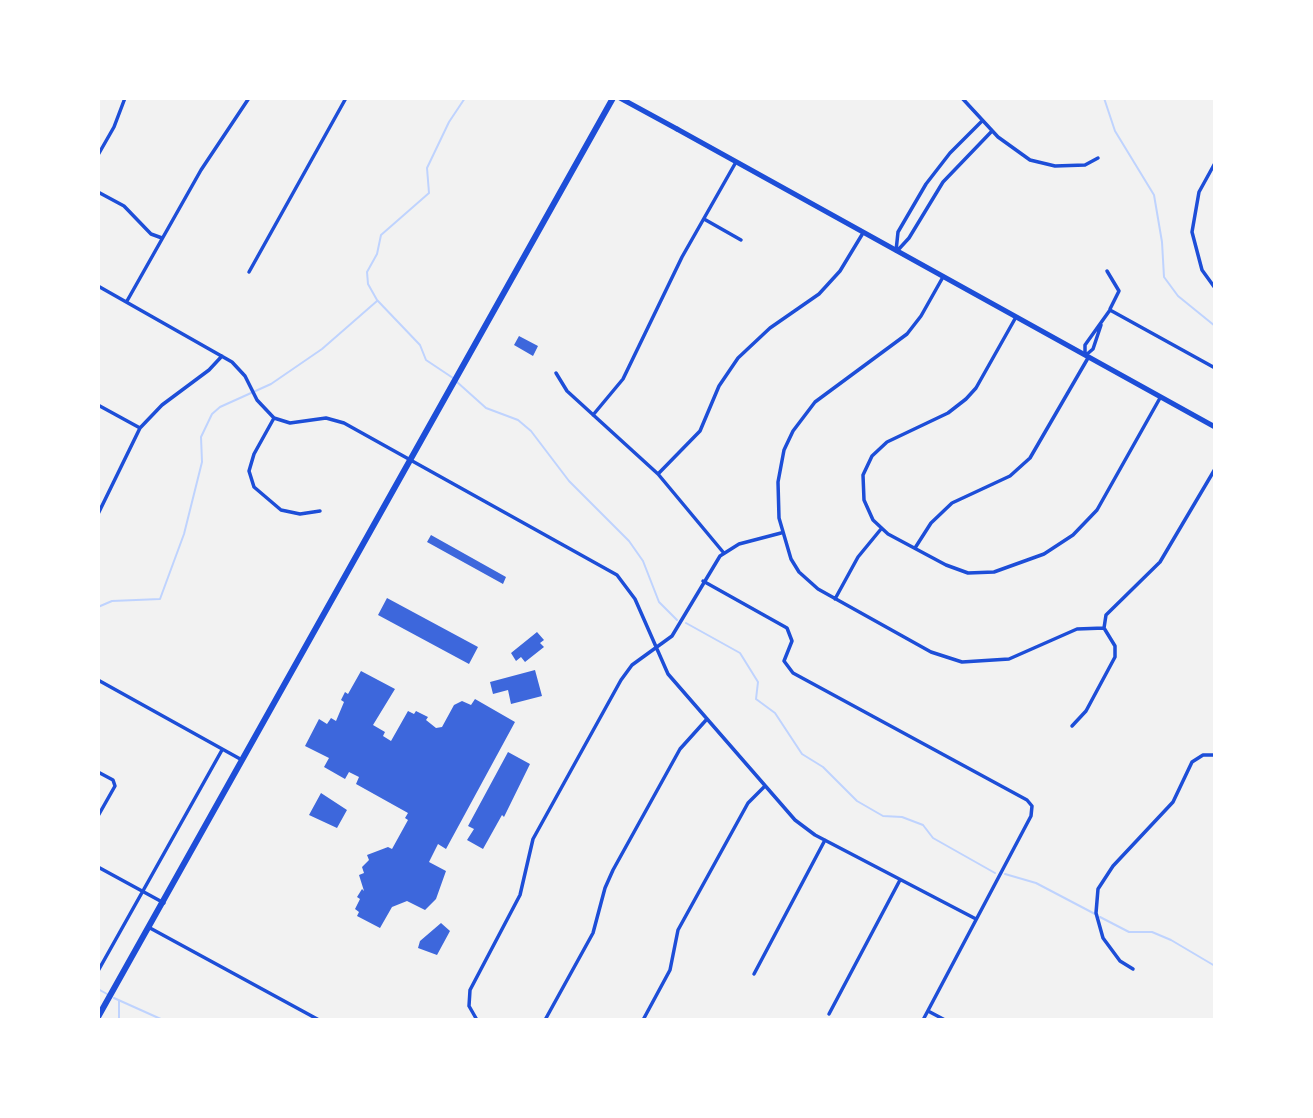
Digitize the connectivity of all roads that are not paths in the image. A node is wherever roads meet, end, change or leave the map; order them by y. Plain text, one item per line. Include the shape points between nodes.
1 (125, 98) edge
2 (249, 98) edge
3 (346, 98) edge
4 (613, 98) edge
5 (620, 98) edge
6 (962, 98) edge
7 (982, 121) junction
8 (992, 131) junction
9 (98, 156) edge
10 (1098, 158) dead end
11 (736, 162) junction
12 (1215, 163) edge
13 (1213, 171) edge
14 (98, 192) edge
15 (704, 219) junction
16 (863, 233) junction
17 (162, 238) junction
18 (741, 240) dead end
19 (896, 251) junction
20 (1107, 271) dead end
21 (248, 272) dead end
22 (943, 277) junction
23 (98, 286) edge
24 (1215, 288) edge
25 (127, 302) junction
26 (1110, 310) junction
27 (1016, 317) junction
28 (1102, 322) junction
29 (222, 356) junction
30 (1086, 357) junction
31 (1215, 368) edge
32 (556, 373) dead end
33 (1161, 397) junction
34 (98, 405) edge
35 (593, 415) junction
36 (274, 418) junction
37 (1215, 426) edge
38 (140, 428) junction
39 (410, 460) junction
40 (1215, 469) edge
41 (658, 474) junction
42 (320, 511) dead end
43 (98, 514) edge
44 (881, 529) junction
45 (782, 533) junction
46 (915, 548) junction
47 (724, 553) junction
48 (703, 581) junction
49 (835, 599) junction
50 (1104, 628) junction
51 (656, 650) junction
52 (98, 680) edge
53 (707, 719) junction
54 (1072, 726) dead end
55 (222, 750) junction
56 (1215, 755) edge
57 (244, 761) junction
58 (98, 772) edge
59 (765, 786) junction
60 (98, 816) edge
61 (825, 840) junction
62 (98, 867) edge
63 (901, 879) junction
64 (144, 891) junction
65 (164, 903) junction
66 (976, 919) junction
67 (150, 928) junction
68 (1133, 970) dead end
69 (98, 971) edge
70 (754, 974) dead end
71 (928, 1011) junction
72 (829, 1014) dead end
73 (98, 1017) edge
74 (645, 1019) edge
75 (319, 1020) edge
76 (477, 1020) edge
77 (545, 1020) edge
78 (923, 1020) edge
79 (945, 1020) edge

1 - 9 street
2 - 17 street
3 - 21 street
4 - 39 main road
5 - 11 street
6 - 7 street
7 - 8 street
7 - 19 street via 926,184 898,232
8 - 10 street via 1016,153 1036,162 1085,165
8 - 19 street via 943,182
11 - 15 street
11 - 16 street
12 - 13 street
13 - 24 street via 1199,192 1192,232 1199,263
14 - 17 street via 124,206 151,234
15 - 18 street
15 - 35 street via 623,379
16 - 19 street
16 - 41 street via 840,271 818,294 738,358 719,386 700,430
17 - 25 street
19 - 22 street
20 - 26 street via 1119,291
22 - 27 street
22 - 45 street via 907,334 825,394 799,420 779,469
23 - 25 street
25 - 29 street
26 - 28 street
26 - 31 street
27 - 30 street
27 - 44 street via 966,399 948,413 887,442 872,456 862,491 867,511
28 - 30 street
28 - 30 street via 1085,345
29 - 36 street via 245,376 257,400
29 - 38 street
30 - 33 street
30 - 46 street via 1030,458 1010,476 952,503 931,523
32 - 35 street via 567,391
33 - 37 street
33 - 46 street via 1097,510 1059,545 1011,567 983,573 955,569
34 - 38 street
35 - 41 street
36 - 39 street via 290,424 326,418 339,421
36 - 42 street via 249,471 254,487 281,510 300,514
38 - 43 street
39 - 51 street via 617,575 635,599
39 - 57 main road
40 - 50 street via 1171,547 1106,615
41 - 47 street
44 - 46 street
44 - 49 street via 858,557
45 - 47 street via 739,544
45 - 49 street via 799,572
47 - 48 street
48 - 51 street via 672,636
48 - 66 street via 787,628 792,641 784,661 789,670 1032,806 1031,816
49 - 50 street via 931,652 961,662 1009,659 1077,629
50 - 54 street via 1115,646 1115,657 1086,711
51 - 53 street via 676,684
51 - 76 street via 624,675 535,835 520,895 470,990 469,1006
52 - 55 street
53 - 59 street
53 - 77 street via 680,749 613,870 593,933
55 - 57 street
55 - 64 street
56 - 68 street via 1192,762 1173,802 1107,873 1098,889 1096,914 1103,938
57 - 65 main road
58 - 60 street via 115,786
59 - 61 street via 795,820
59 - 74 street via 748,803 681,922 670,970
61 - 63 street
61 - 70 street
62 - 64 street
63 - 66 street
63 - 72 street
64 - 65 street
64 - 69 street
65 - 67 main road
66 - 71 street
67 - 73 main road
67 - 75 street
71 - 78 street
71 - 79 street

